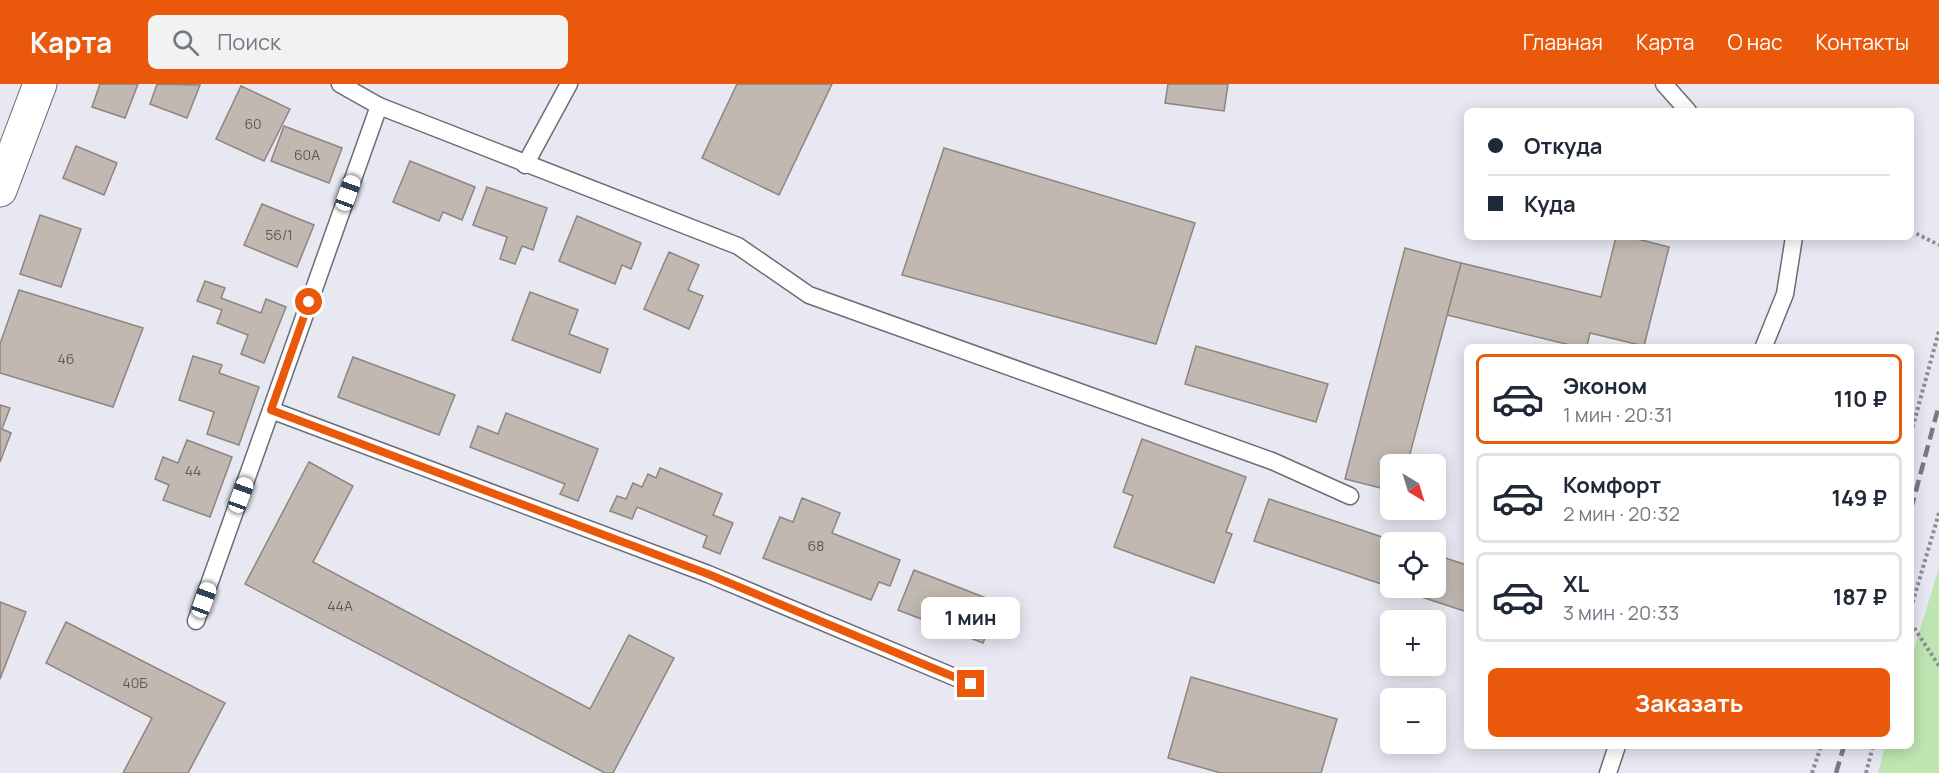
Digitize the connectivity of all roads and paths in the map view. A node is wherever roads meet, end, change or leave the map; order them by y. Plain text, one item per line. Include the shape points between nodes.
1 (40, 84) edge
2 (340, 84) edge
3 (569, 84) edge
4 (1664, 84) edge
5 (379, 106) junction
6 (1685, 108) edge
7 (525, 165) junction
8 (0, 190) edge
9 (1914, 232) edge
10 (1794, 240) edge
11 (1939, 245) edge
12 (1939, 331) edge
13 (1765, 344) edge
14 (271, 410) junction
15 (1914, 422) edge
16 (1350, 496) dead end
17 (1939, 513) edge
18 (1914, 598) edge
19 (196, 621) dead end
20 (1914, 628) edge
21 (1939, 666) edge
22 (971, 684) dead end
23 (1616, 749) edge
24 (1820, 749) edge
25 (1872, 749) edge
26 (1608, 773) edge
27 (1812, 773) edge
28 (1866, 773) edge

1 - 8 street
2 - 5 lane
3 - 7 lane
4 - 6 lane
5 - 7 lane
5 - 14 lane
7 - 16 lane via 738,246 809,295 1272,461
9 - 11 path
10 - 13 lane via 1785,294
12 - 15 path
14 - 19 lane
14 - 22 lane via 708,574
17 - 18 path
20 - 21 path
23 - 26 lane
24 - 27 path
25 - 28 path

